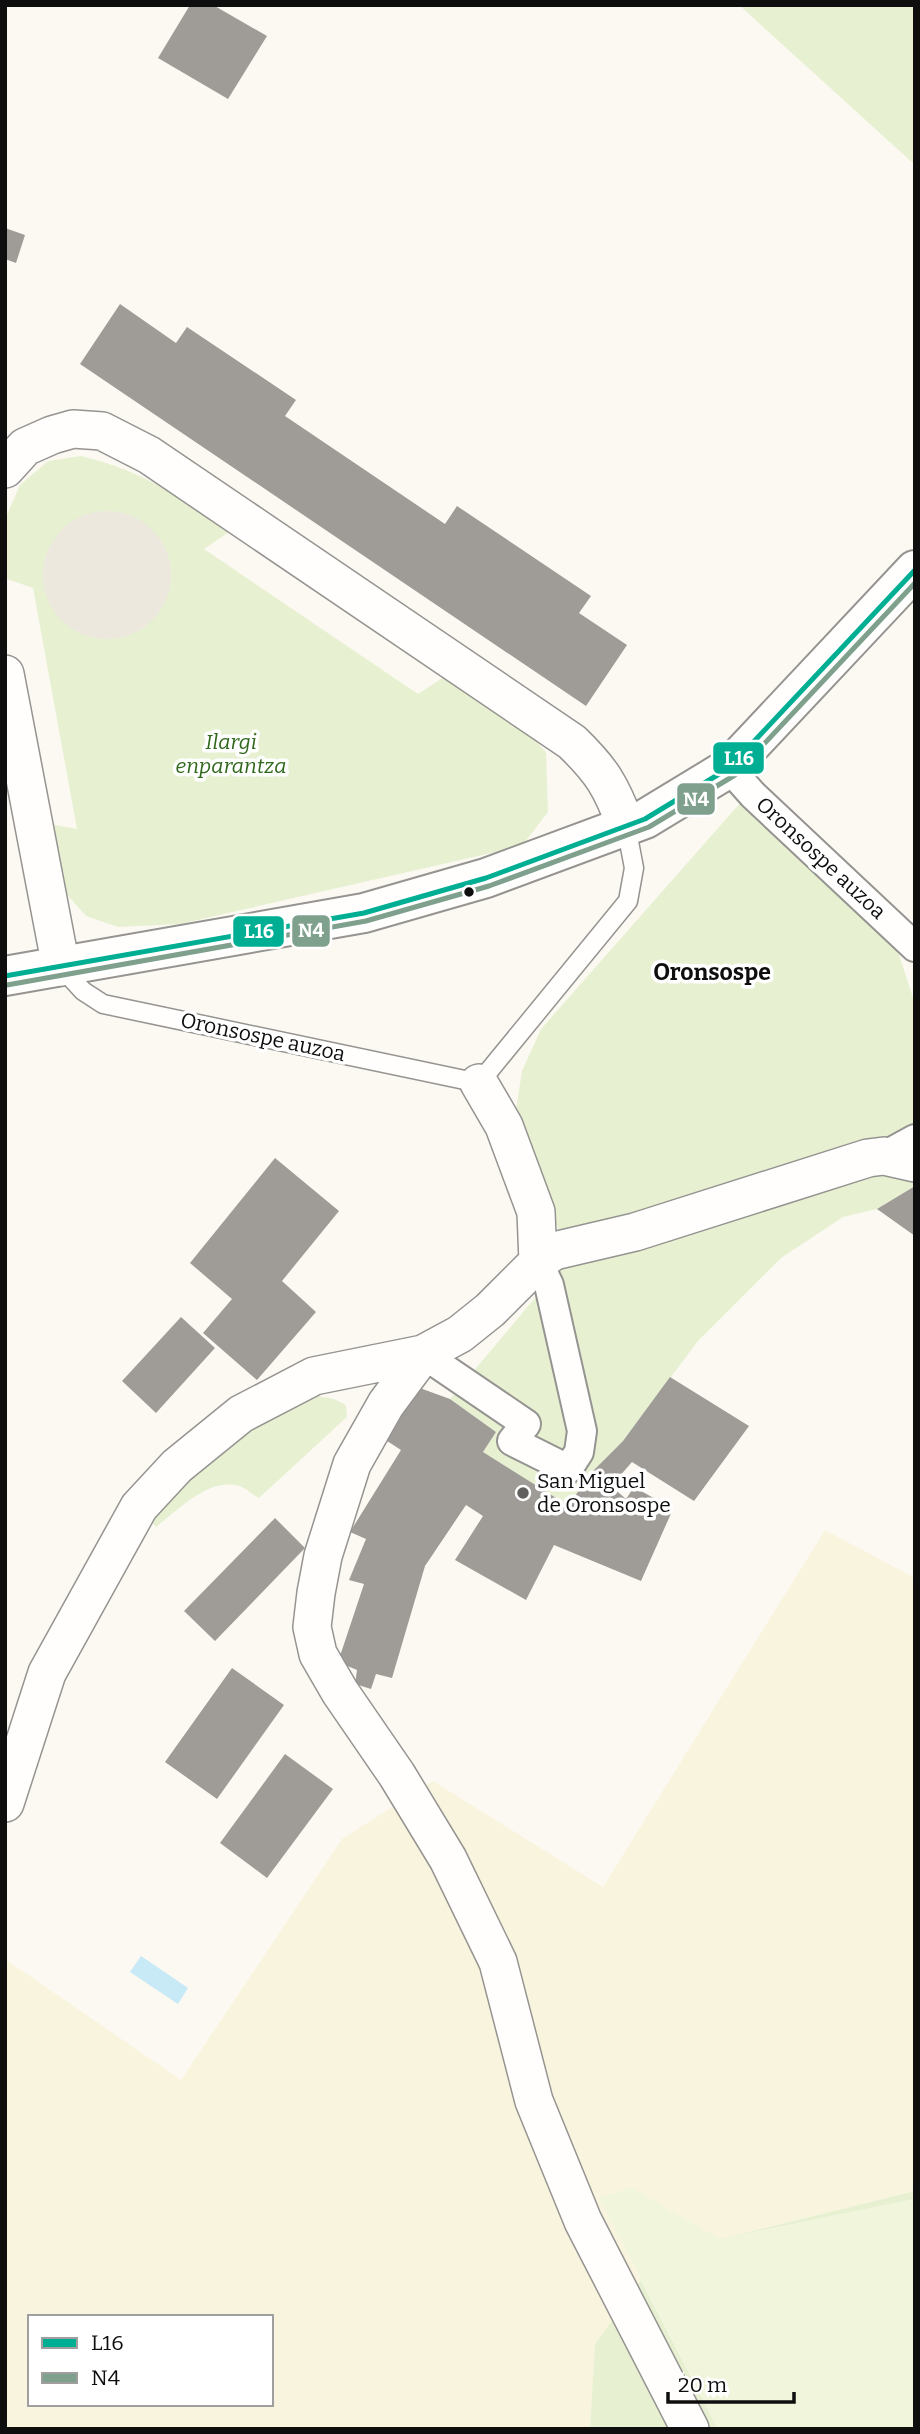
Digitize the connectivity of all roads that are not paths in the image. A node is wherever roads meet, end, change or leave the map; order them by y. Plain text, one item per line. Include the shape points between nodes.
1 (5, 469) edge
2 (915, 570) edge
3 (5, 674) edge
4 (729, 768) junction
5 (626, 826) junction
6 (915, 947) edge
7 (61, 967) junction
8 (5, 976) edge
9 (479, 1083) junction
10 (905, 1153) edge
11 (538, 1262) junction
12 (423, 1354) junction
13 (5, 1804) edge
14 (690, 2429) edge

1 - 5 street via 25,447 73,429 102,431 149,455 572,742 596,765 614,793
2 - 4 street
3 - 7 street
4 - 5 street
4 - 6 street, Oronsospe auzoa
5 - 7 street via 486,878 364,913
5 - 9 lane via 634,868 628,901
7 - 8 street
7 - 9 lane, Oronsospe auzoa via 103,1004
9 - 11 street via 504,1126 536,1212
10 - 11 street via 868,1158 635,1232 554,1251
11 - 12 street via 460,1335
11 - 12 street via 550,1285 582,1431 579,1452 568,1469 512,1441 526,1424
12 - 13 street via 314,1376 241,1414 177,1466 139,1507 47,1673
12 - 14 street via 352,1464 323,1556 312,1627 318,1654 447,1859 498,1962 534,2101 583,2221

